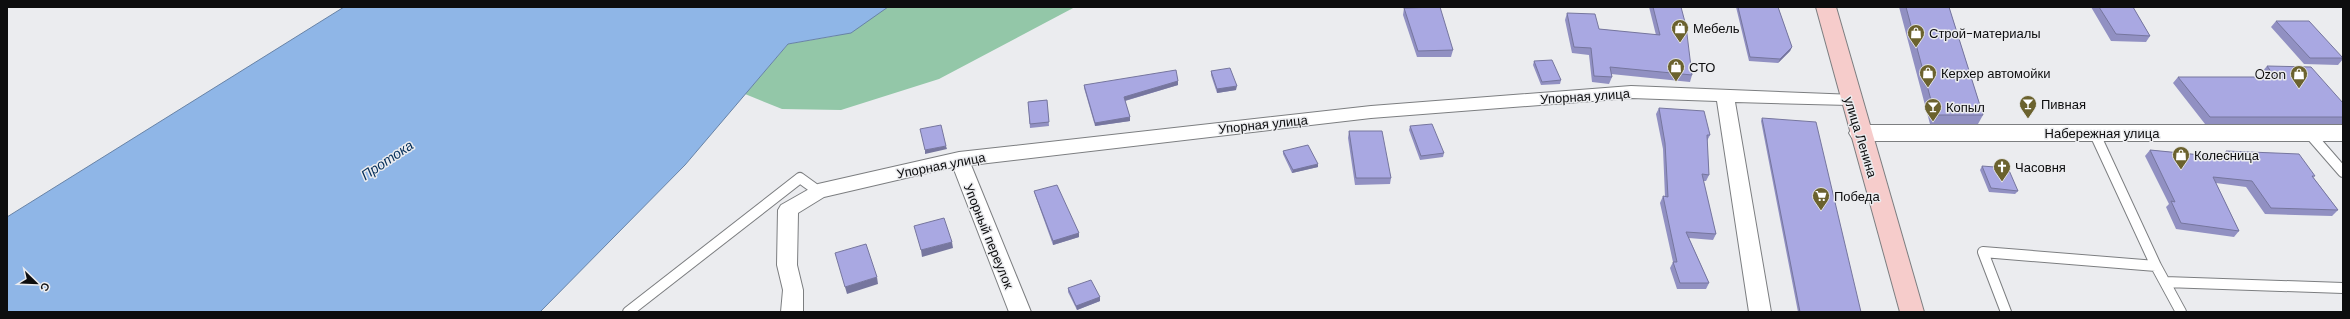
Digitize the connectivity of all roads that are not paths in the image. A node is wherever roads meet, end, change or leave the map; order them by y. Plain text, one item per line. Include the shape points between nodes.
1 (1826, 7) edge
2 (1725, 95) junction
3 (1849, 99) junction
4 (2094, 132) junction
5 (1860, 133) junction
6 (2309, 133) junction
7 (2343, 133) edge
8 (959, 159) junction
9 (2343, 172) edge
10 (818, 191) junction
11 (2156, 266) junction
12 (2165, 282) junction
13 (2343, 288) edge
14 (628, 312) edge
15 (792, 312) edge
16 (1020, 312) edge
17 (1760, 312) edge
18 (1912, 312) edge
19 (2006, 312) edge
20 (2181, 312) edge

1 - 3 main road, улица Ленина
2 - 3 street, Упорная улица
2 - 8 street, Упорная улица via 1631,92 1371,112
2 - 17 street
3 - 5 main road, улица Ленина
4 - 5 street, Набережная улица
4 - 6 street, Набережная улица
4 - 11 lane
5 - 18 main road, улица Ленина
6 - 7 street, Набережная улица
6 - 9 lane
8 - 10 street, Упорная улица
8 - 16 street, Упорный переулок
10 - 14 lane via 800,178
10 - 15 street, Упорная улица via 788,210 787,265 793,290
11 - 12 lane
11 - 19 lane via 1984,252
12 - 13 lane
12 - 20 lane

